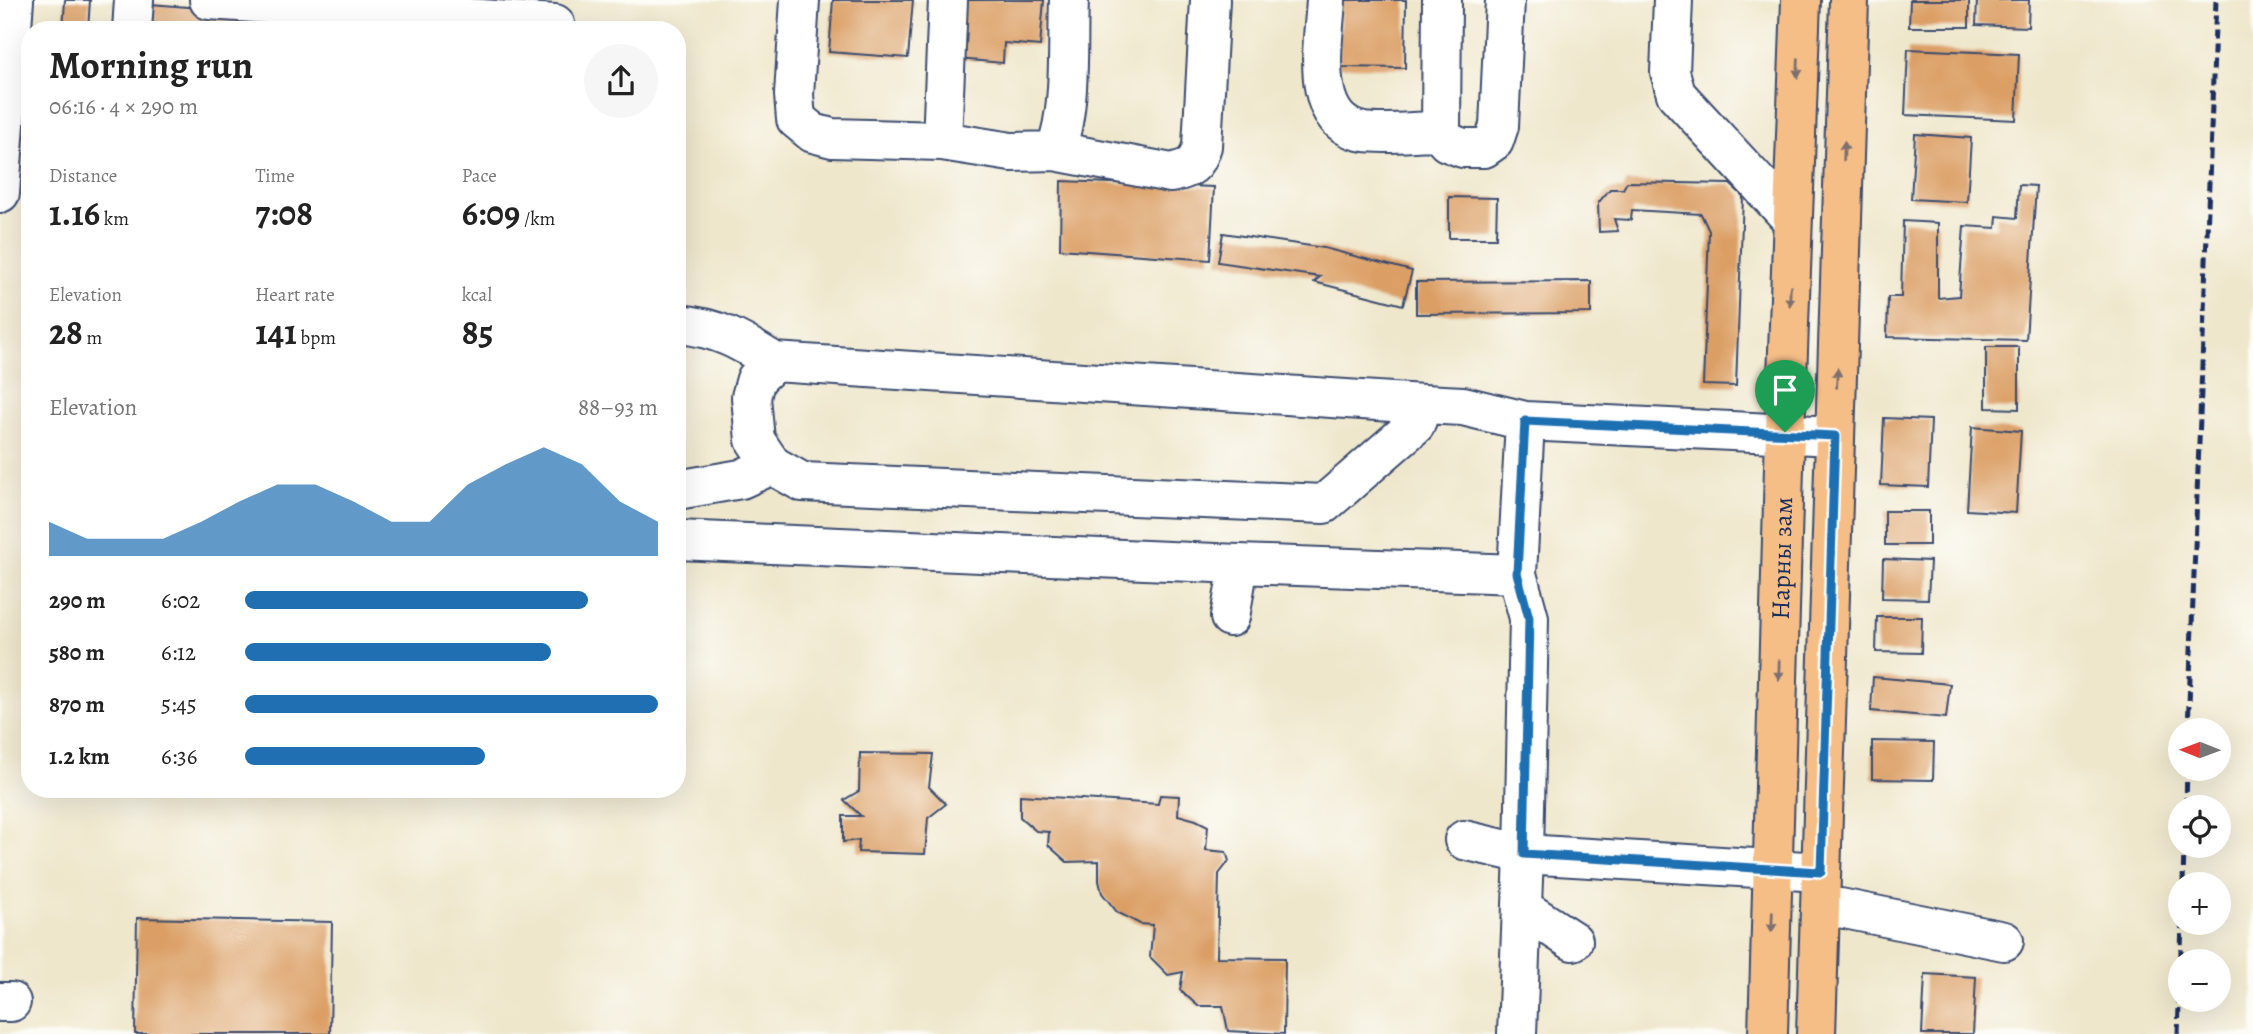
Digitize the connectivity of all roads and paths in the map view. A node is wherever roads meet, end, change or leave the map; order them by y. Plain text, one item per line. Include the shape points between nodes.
1 (14, 0) edge
2 (134, 0) edge
3 (209, 0) edge
4 (800, 0) edge
5 (948, 0) edge
6 (1069, 0) edge
7 (1210, 0) edge
8 (1326, 0) edge
9 (1442, 0) edge
10 (1505, 0) edge
11 (1673, 0) edge
12 (1801, 0) edge
13 (1849, 0) edge
14 (555, 18) edge
15 (133, 21) edge
16 (1440, 131) junction
17 (943, 141) junction
18 (1055, 151) junction
19 (0, 193) edge
20 (1792, 220) junction
21 (686, 325) edge
22 (774, 362) junction
23 (1423, 404) junction
24 (1525, 421) junction
25 (1785, 432) junction
26 (1835, 436) junction
27 (772, 465) junction
28 (686, 488) edge
29 (686, 540) edge
30 (1239, 564) junction
31 (1517, 573) junction
32 (1230, 617) dead end
33 (1464, 840) dead end
34 (1524, 854) junction
35 (1774, 870) junction
36 (1821, 872) junction
37 (1522, 908) junction
38 (1820, 912) junction
39 (1573, 941) dead end
40 (2004, 941) dead end
41 (1517, 1034) edge
42 (1768, 1034) edge
43 (1816, 1034) edge

1 - 19 street
2 - 15 street
3 - 14 street
4 - 17 street via 793,95 796,119 813,133 832,138
5 - 17 street
6 - 18 street via 1065,118
7 - 18 street via 1199,159 1189,168 1171,173
8 - 16 street via 1322,80 1331,112 1342,124 1363,132
9 - 16 street
10 - 16 street via 1500,125 1494,141 1484,148 1463,148 1447,142
11 - 20 street via 1670,72 1676,94
12 -> 20 main road, Нарны зам
26 -> 13 main road, Нарны зам
17 - 18 street via 1012,152
20 -> 25 main road, Нарны зам
21 - 22 street via 712,328
22 - 23 street
22 - 27 street via 756,379 751,397 755,440
23 - 24 street via 1463,406
23 - 27 street via 1415,425 1324,504 802,482
24 - 25 street
24 - 31 street
25 - 26 street
25 -> 35 main road, Нарны зам
26 - 36 main road, Нарны зам
27 - 28 street via 741,479
29 - 30 street
30 - 31 street
30 - 32 street
31 - 34 street via 1529,618
33 - 34 street
34 - 35 street
34 - 37 street
35 - 36 street
35 -> 42 main road, Нарны зам
36 - 38 main road, Нарны зам
37 - 39 street
37 - 41 street
38 - 40 street via 1840,908
38 - 43 main road, Нарны зам

